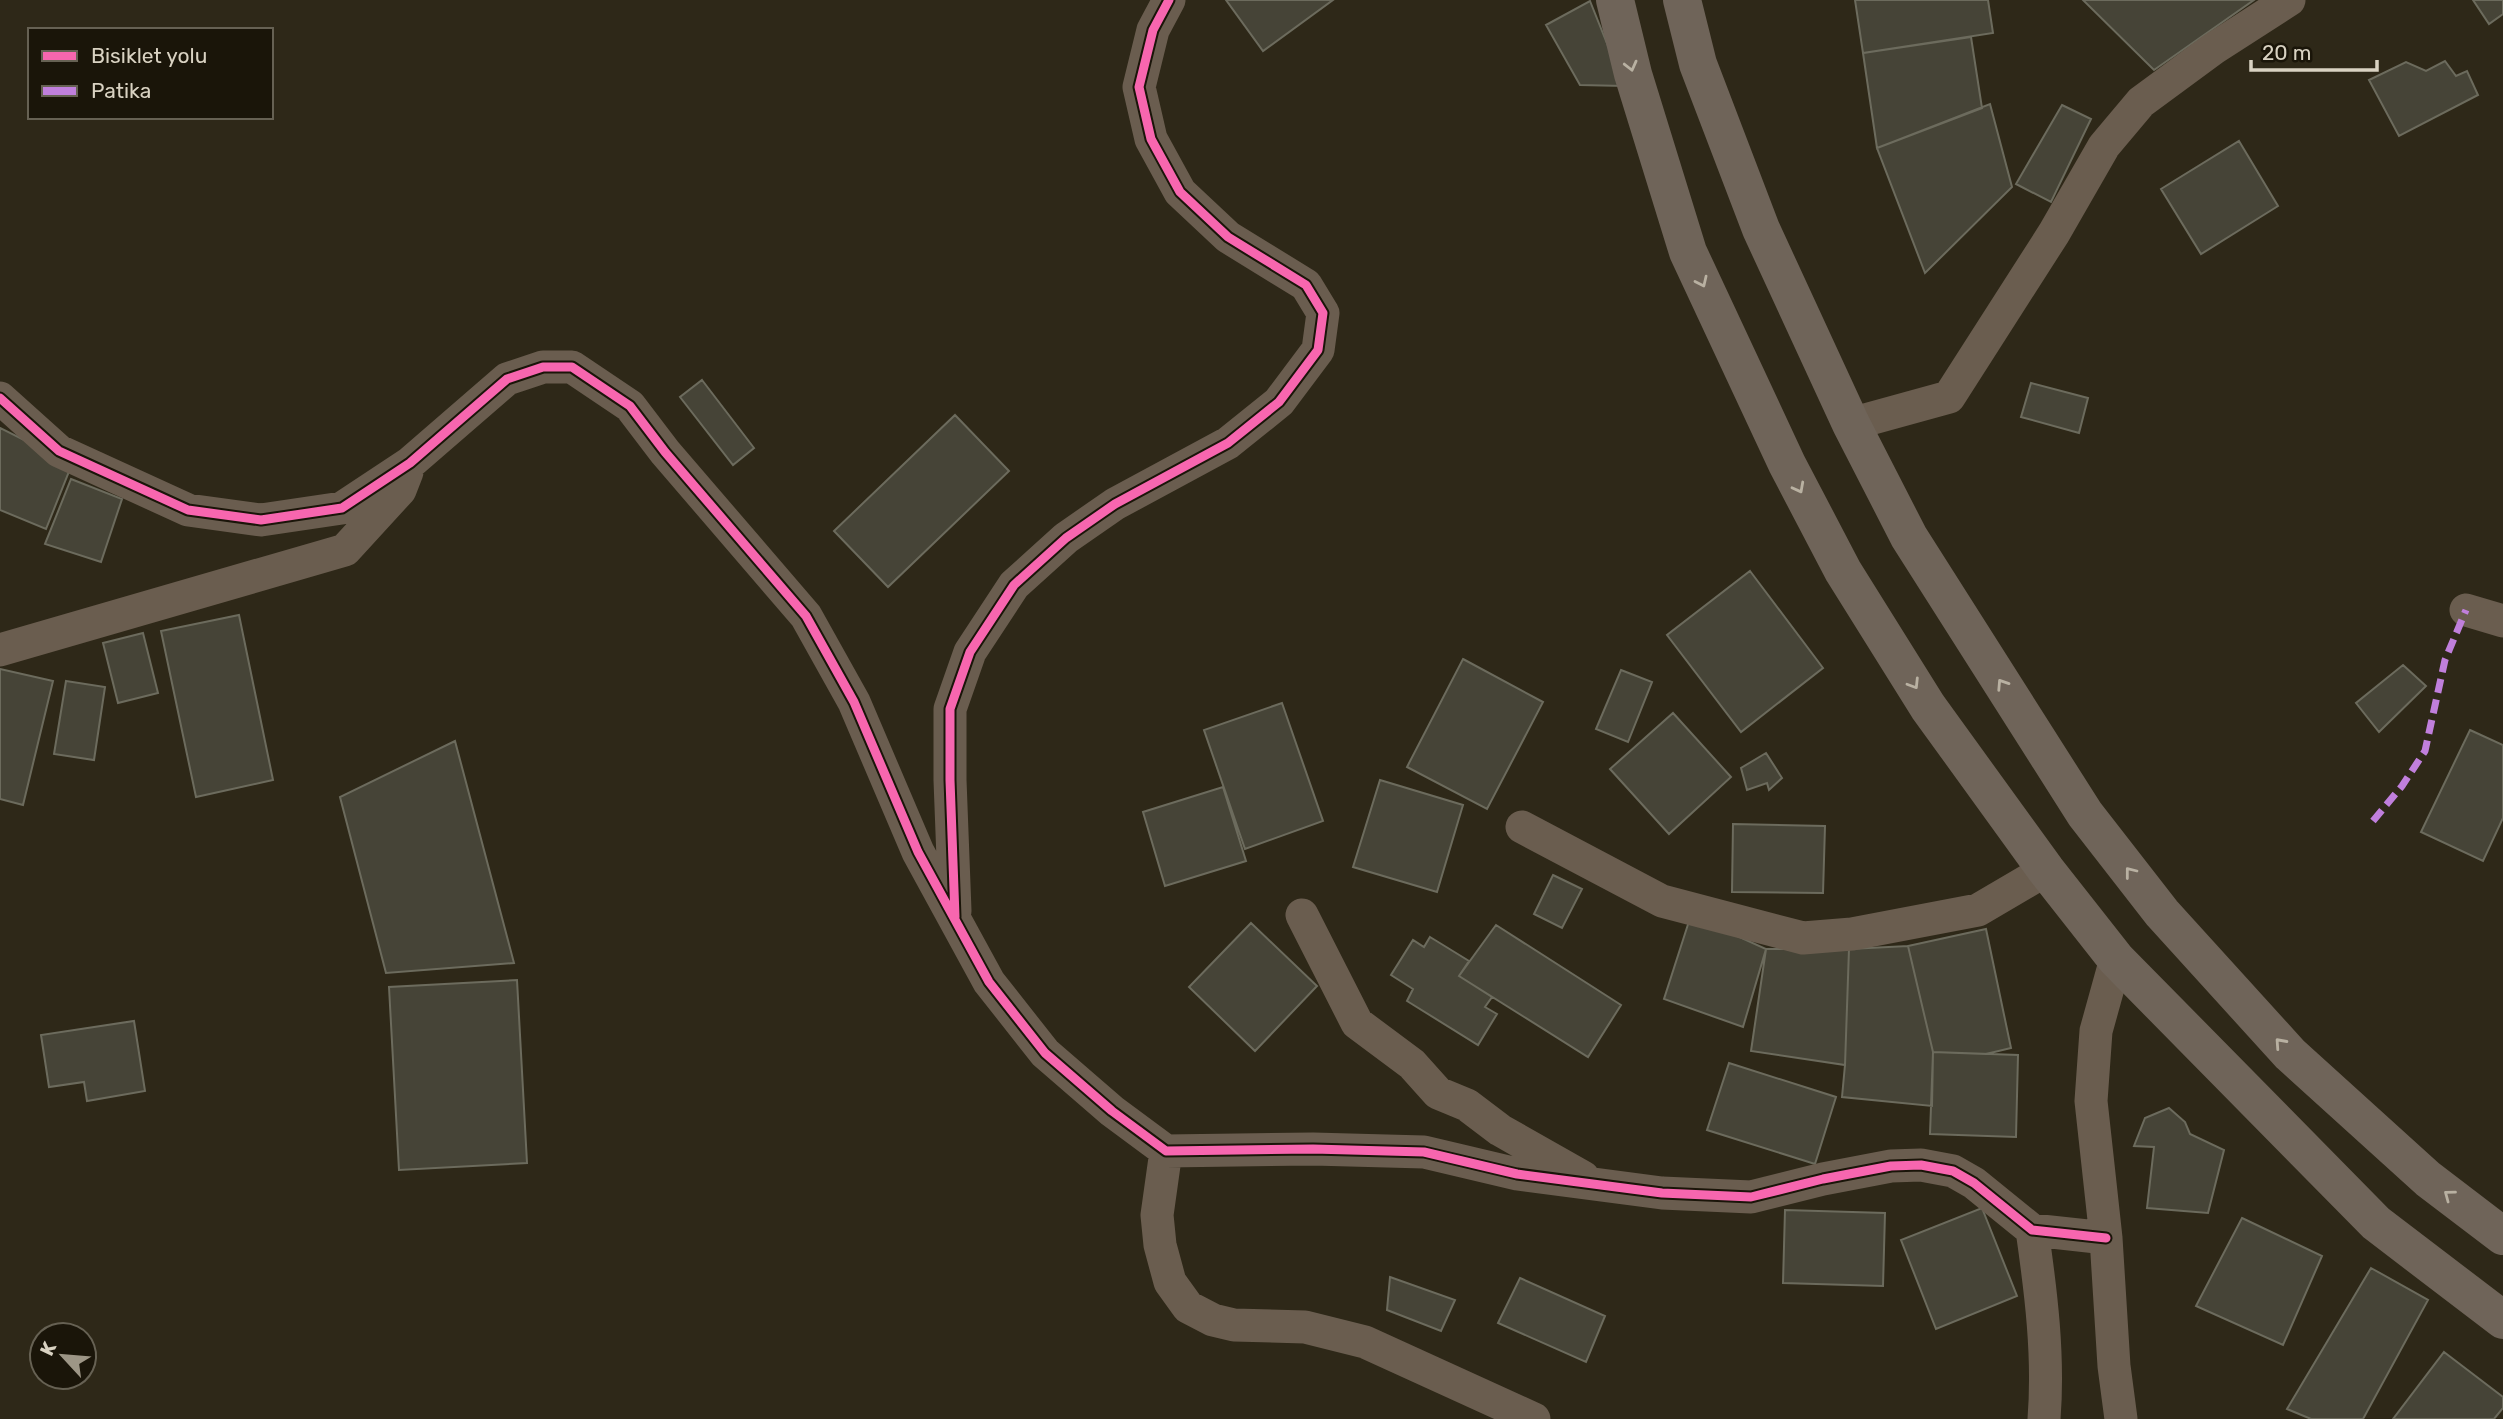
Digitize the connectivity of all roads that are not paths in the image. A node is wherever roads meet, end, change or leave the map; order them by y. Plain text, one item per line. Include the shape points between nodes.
1 (1169, 0) edge
2 (1615, 0) edge
3 (1682, 0) edge
4 (2289, 0) edge
5 (0, 398) edge
6 (1851, 424) junction
7 (410, 463) junction
8 (2466, 610) dead end
9 (2503, 621) edge
10 (0, 650) edge
11 (1522, 827) dead end
12 (2046, 870) junction
13 (1302, 915) dead end
14 (955, 920) junction
15 (2116, 959) junction
16 (1166, 1151) junction
17 (1595, 1184) junction
18 (2032, 1230) junction
19 (2503, 1236) edge
20 (2106, 1238) junction
21 (2503, 1320) edge
22 (1534, 1419) edge
23 (2044, 1419) edge
24 (2121, 1419) edge

1 - 14 street via 1153,30 1139,87 1151,139 1180,192 1228,237 1306,285 1323,313 1318,351 1279,402 1228,443 1115,504 1066,538 1014,585 970,652 950,709
2 -> 12 highway via 1688,252 1787,464 1843,571 1928,707
3 - 6 highway via 1698,64 1761,229
4 - 6 street via 2141,102 2105,146 1949,397
5 - 7 street via 59,451 188,510 261,520 342,508
19 -> 6 highway via 2428,1179 2290,1054 2162,913 2085,814 1992,668 1909,537
7 - 10 street via 400,489 345,550
7 - 14 street via 508,379 543,367 572,367 630,406 806,617 854,702 918,852
8 - 9 street
11 - 12 street via 1662,901 1803,938 1852,934 1978,910
12 - 15 highway
13 - 17 street via 1357,1023 1412,1064 1438,1093 1467,1105 1500,1130
14 - 16 street via 989,982 1045,1053
15 - 20 street via 2096,1031 2091,1101
15 - 21 highway via 2376,1223
16 - 17 street via 1424,1152 1517,1174
16 - 22 street via 1157,1215 1160,1245 1170,1282 1188,1307 1234,1325 1305,1327 1365,1342
17 - 18 street via 1751,1198 1823,1178 1921,1164 1953,1171 1974,1183
18 - 20 street
18 - 23 street via 2042,1298
20 - 24 street

